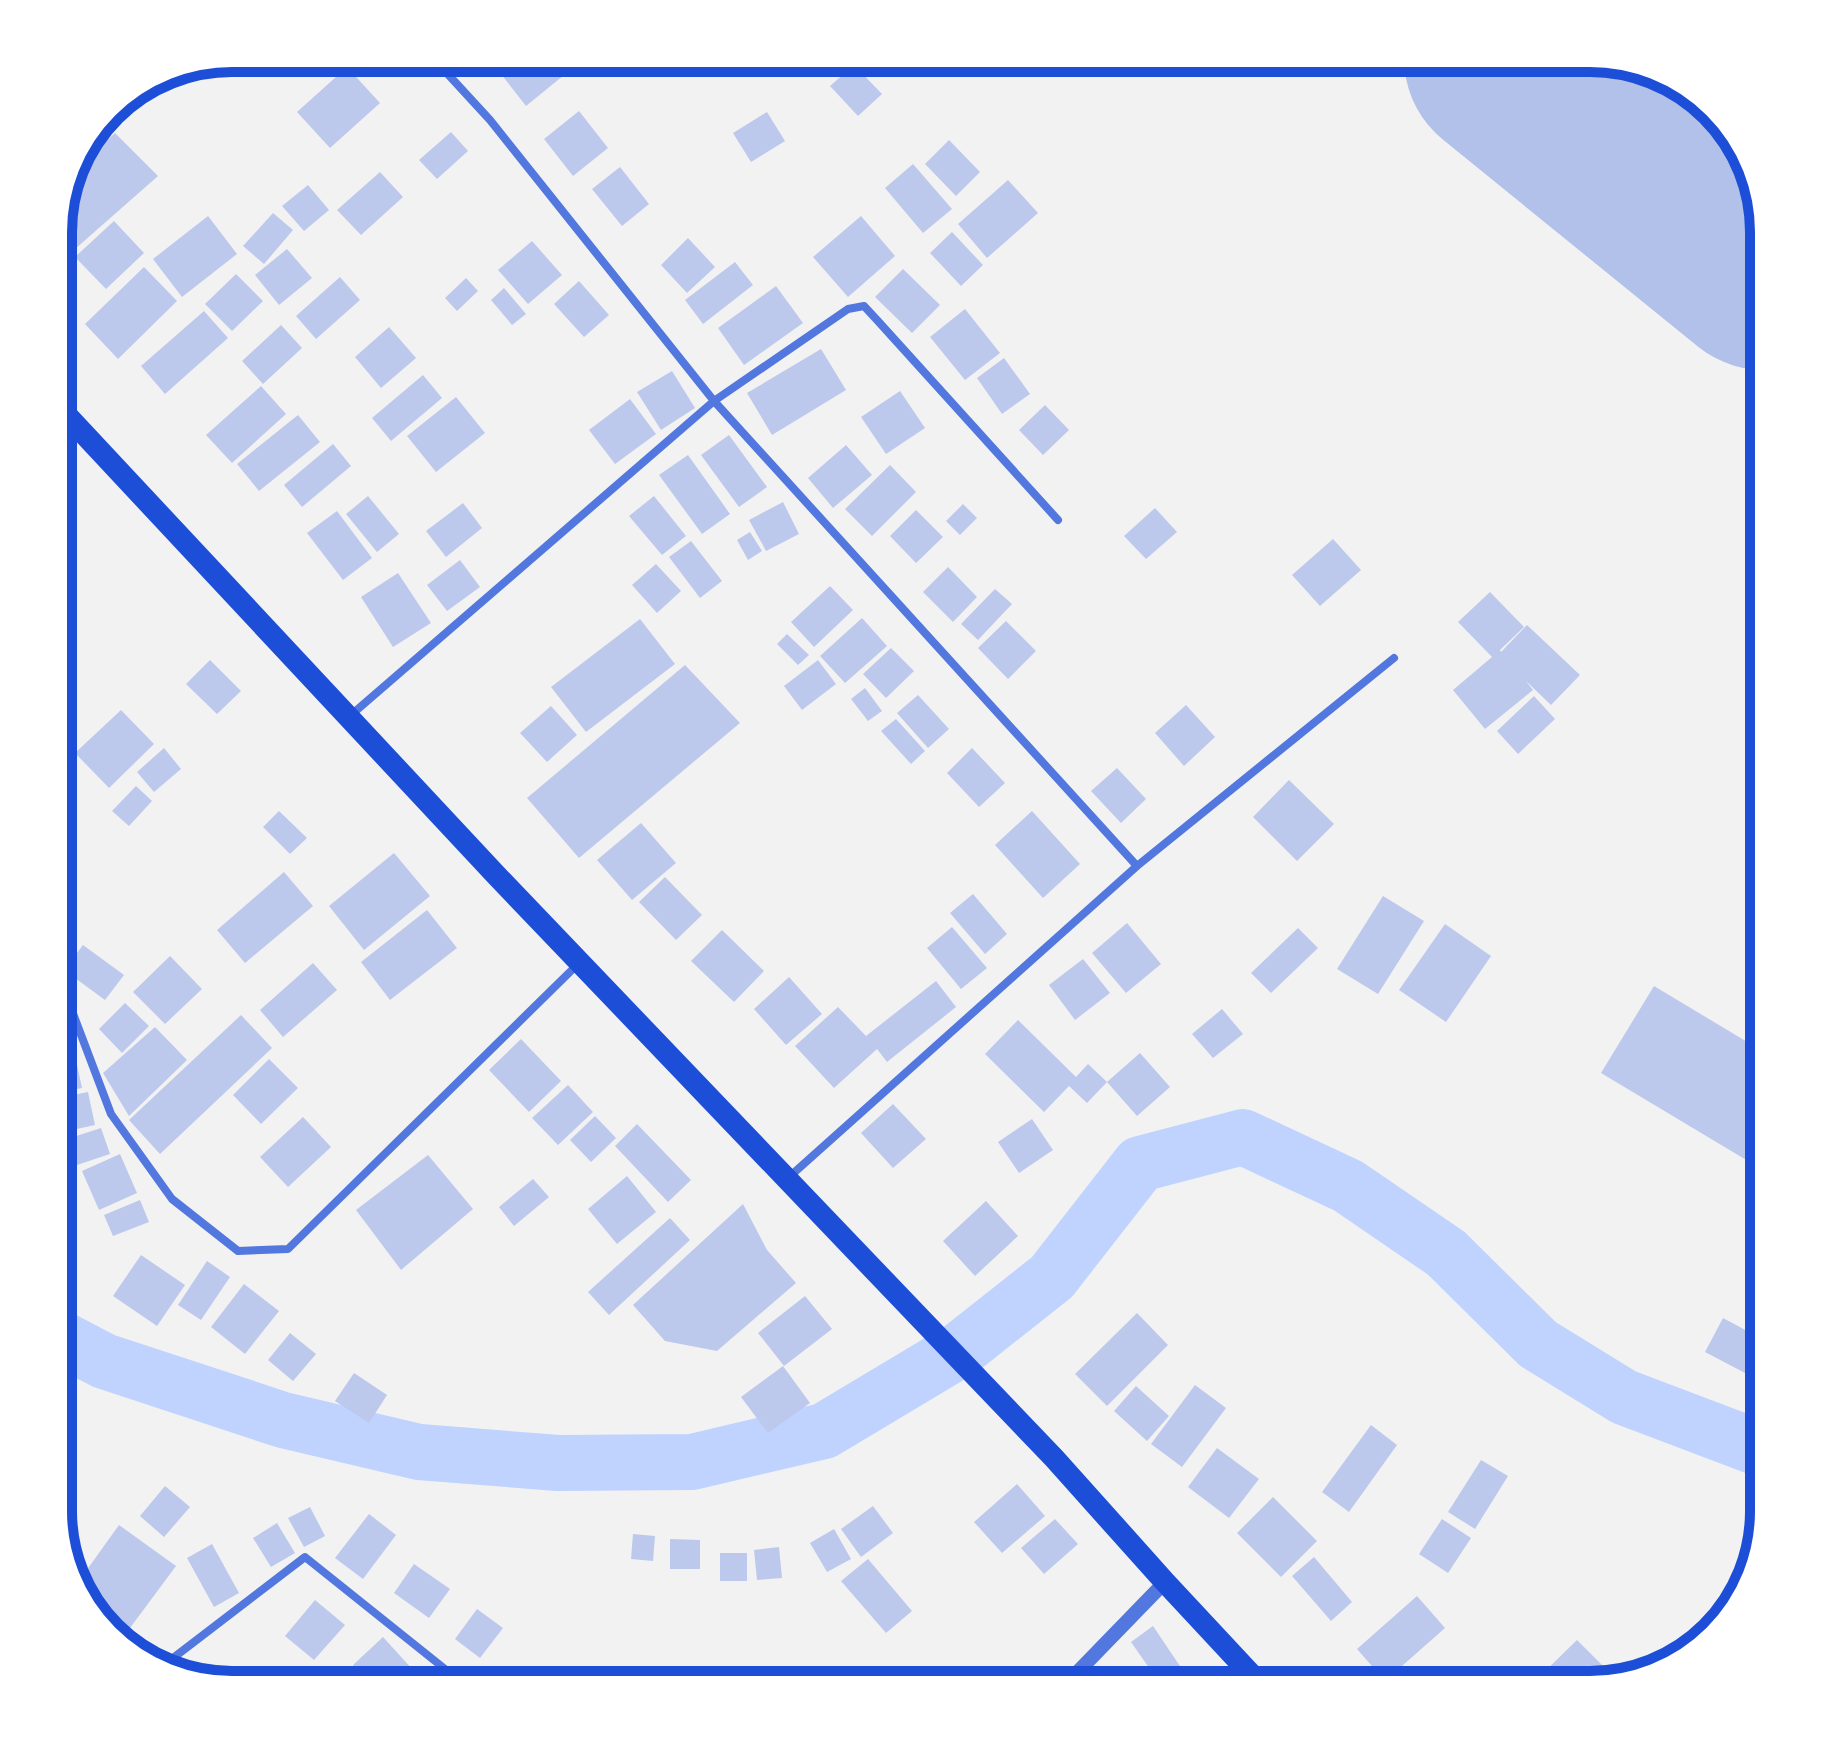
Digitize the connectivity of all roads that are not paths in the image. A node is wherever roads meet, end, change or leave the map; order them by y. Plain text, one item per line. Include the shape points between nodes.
1 (446, 72) edge
2 (714, 401) junction
3 (72, 421) edge
4 (79, 428) junction
5 (72, 434) edge
6 (1058, 520) dead end
7 (1394, 658) dead end
8 (347, 718) junction
9 (1137, 866) junction
10 (579, 962) junction
11 (72, 1011) edge
12 (787, 1179) junction
13 (1165, 1582) junction
14 (171, 1659) edge
15 (448, 1671) edge
16 (1079, 1671) edge
17 (1248, 1671) edge

1 - 2 street
2 - 6 street via 848,309 864,306
2 - 8 street
2 - 9 street
3 - 4 highway
4 - 5 street
4 - 8 highway
7 - 9 street
8 - 10 highway
9 - 12 street
10 - 11 street via 288,1249 238,1251 172,1199 111,1114
10 - 12 highway
12 - 13 highway
13 - 16 street
13 - 17 highway
14 - 15 street via 305,1557

